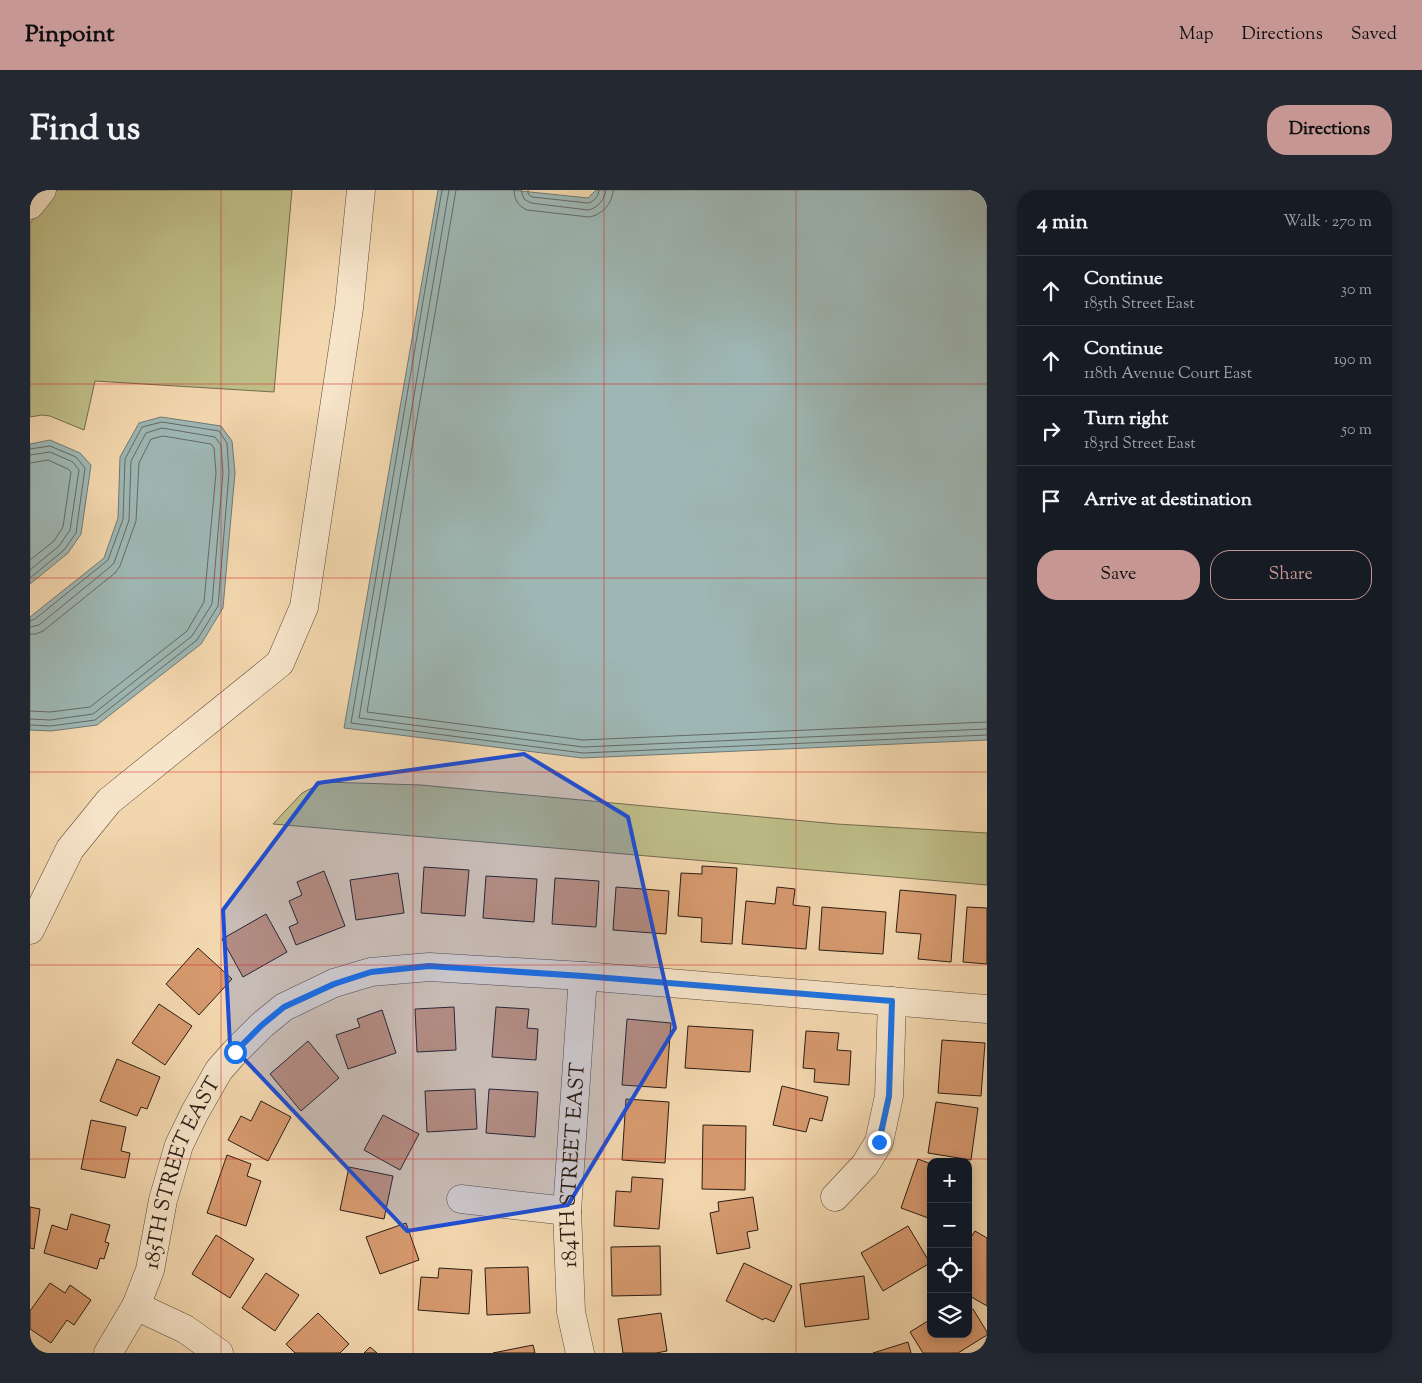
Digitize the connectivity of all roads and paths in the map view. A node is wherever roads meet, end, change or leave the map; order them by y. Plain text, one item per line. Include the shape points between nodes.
1 (42, 190) edge
2 (361, 190) edge
3 (30, 205) edge
4 (30, 930) edge
5 (583, 976) junction
6 (892, 1001) junction
7 (987, 1009) edge
8 (835, 1197) dead end
9 (461, 1199) dead end
10 (567, 1211) junction
11 (136, 1306) junction
12 (108, 1353) edge
13 (219, 1353) edge
14 (580, 1353) edge

1 - 3 street
2 - 4 street via 349,308 304,607 280,663 109,801 70,848
5 - 6 street, 185TH STREET EAST
5 - 10 street, 184TH STREET EAST
5 - 11 street, 185TH STREET EAST via 429,966 371,972 334,984 284,1007 219,1070 195,1112 179,1145 163,1200 150,1270
6 - 7 street, 185TH STREET EAST
6 - 8 street via 889,1096 879,1142 865,1165
9 - 10 street
10 - 14 street, 184TH STREET EAST via 571,1312
11 - 12 street, 185TH STREET EAST
11 - 13 street via 185,1330

